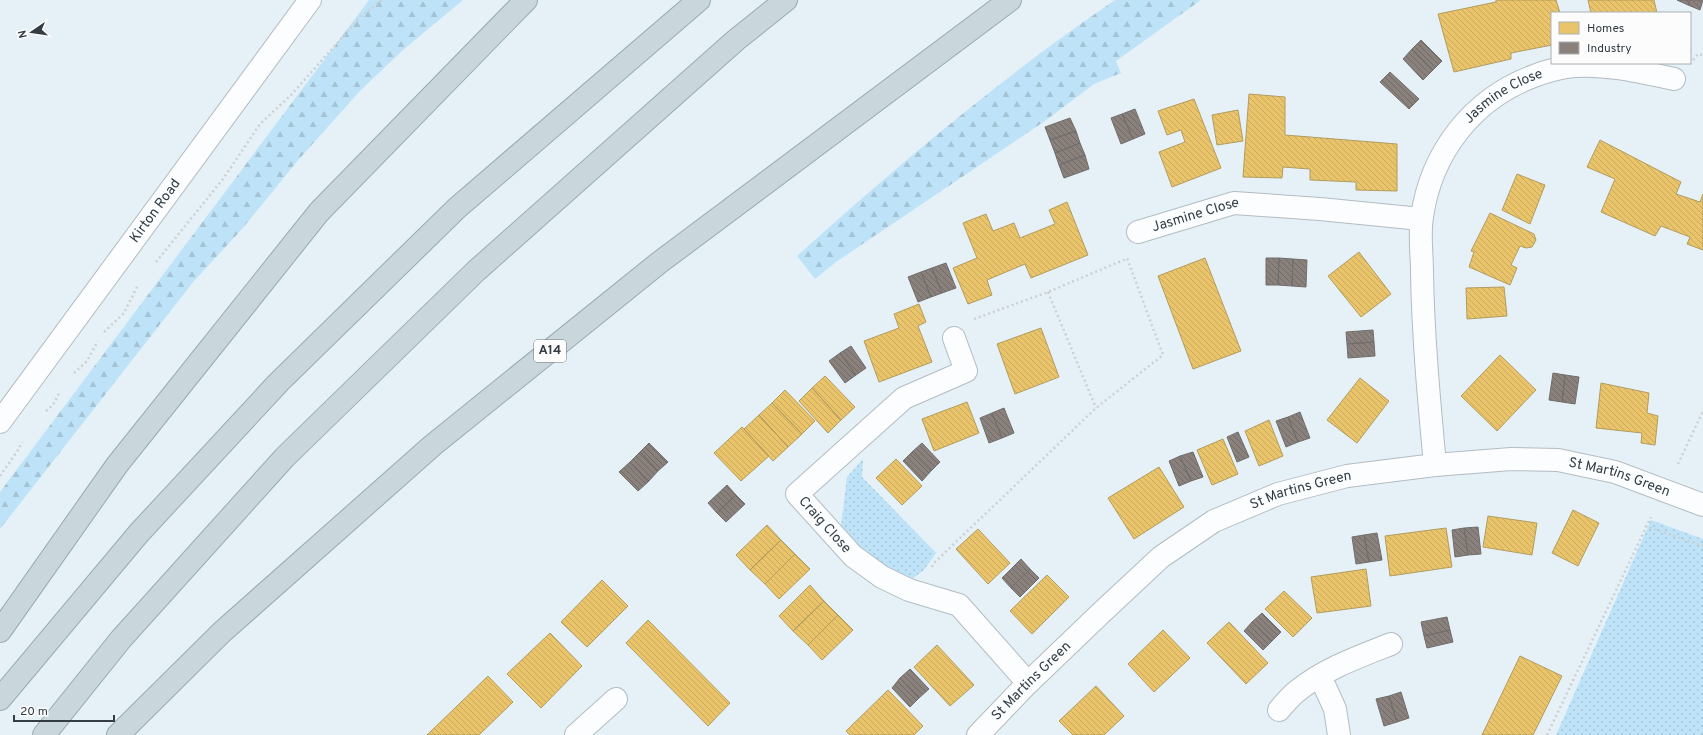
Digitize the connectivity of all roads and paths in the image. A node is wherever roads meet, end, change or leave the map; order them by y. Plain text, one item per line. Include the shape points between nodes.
1 (310, 0) edge
2 (382, 0) edge
3 (526, 0) edge
4 (698, 0) edge
5 (786, 0) edge
6 (1010, 0) edge
7 (1703, 55) edge
8 (1691, 62) edge
9 (1674, 79) dead end
10 (1421, 219) junction
11 (1138, 232) joint
12 (1126, 259) junction
13 (151, 268) dead end
14 (142, 280) dead end
15 (1048, 292) junction
16 (954, 338) joint
17 (71, 376) dead end
18 (62, 387) dead end
19 (1096, 408) junction
20 (1703, 411) edge
21 (42, 414) dead end
22 (0, 422) edge
23 (23, 440) dead end
24 (1435, 464) junction
25 (0, 476) edge
26 (1666, 491) junction
27 (1703, 505) edge
28 (1645, 526) junction
29 (1703, 546) edge
30 (920, 593) junction
31 (0, 632) edge
32 (1391, 644) dead end
33 (1320, 676) junction
34 (1028, 683) junction
35 (0, 699) edge
36 (616, 699) dead end
37 (1279, 710) dead end
38 (44, 735) edge
39 (118, 735) edge
40 (576, 735) edge
41 (978, 735) edge
42 (1339, 735) edge
43 (1547, 735) edge

1 - 22 street, Kirton Road
2 - 13 path via 362,15 292,94 260,124 224,180
3 - 31 highway via 319,212 117,465
4 - 35 highway via 457,208 279,382 139,533
5 - 38 highway via 736,40 476,271 285,457 121,640
6 - 39 highway, A14 via 660,262 433,445 222,632
7 - 8 path via 1698,54
9 - 10 street, Jasmine Close via 1629,69 1574,66 1547,71 1502,91 1477,110 1445,148 1426,194
10 - 11 street, Jasmine Close via 1234,203
10 - 24 street, Jasmine Close via 1422,317
11 - 12 path
12 - 15 path
12 - 19 path via 1163,355
14 - 17 path via 124,313 101,335 87,361
15 - 16 path via 967,322
15 - 19 path
16 - 30 street, Craig Close via 966,371 904,398 797,494 853,556 882,577
18 - 21 path via 53,405
19 - 30 path via 934,563
20 - 26 path
23 - 25 path
24 - 26 street, St Martins Green via 1511,459 1558,460 1615,472
24 - 34 street, St Martins Green via 1347,476 1278,494 1214,521 1161,557 1100,612
26 - 27 street, St Martins Green
26 - 28 path
28 - 29 path
28 - 43 path
30 - 34 street, Craig Close via 959,605
32 - 33 street via 1344,662
33 - 37 street via 1295,692
33 - 42 street via 1334,709
34 - 41 street, St Martins Green
36 - 40 street

